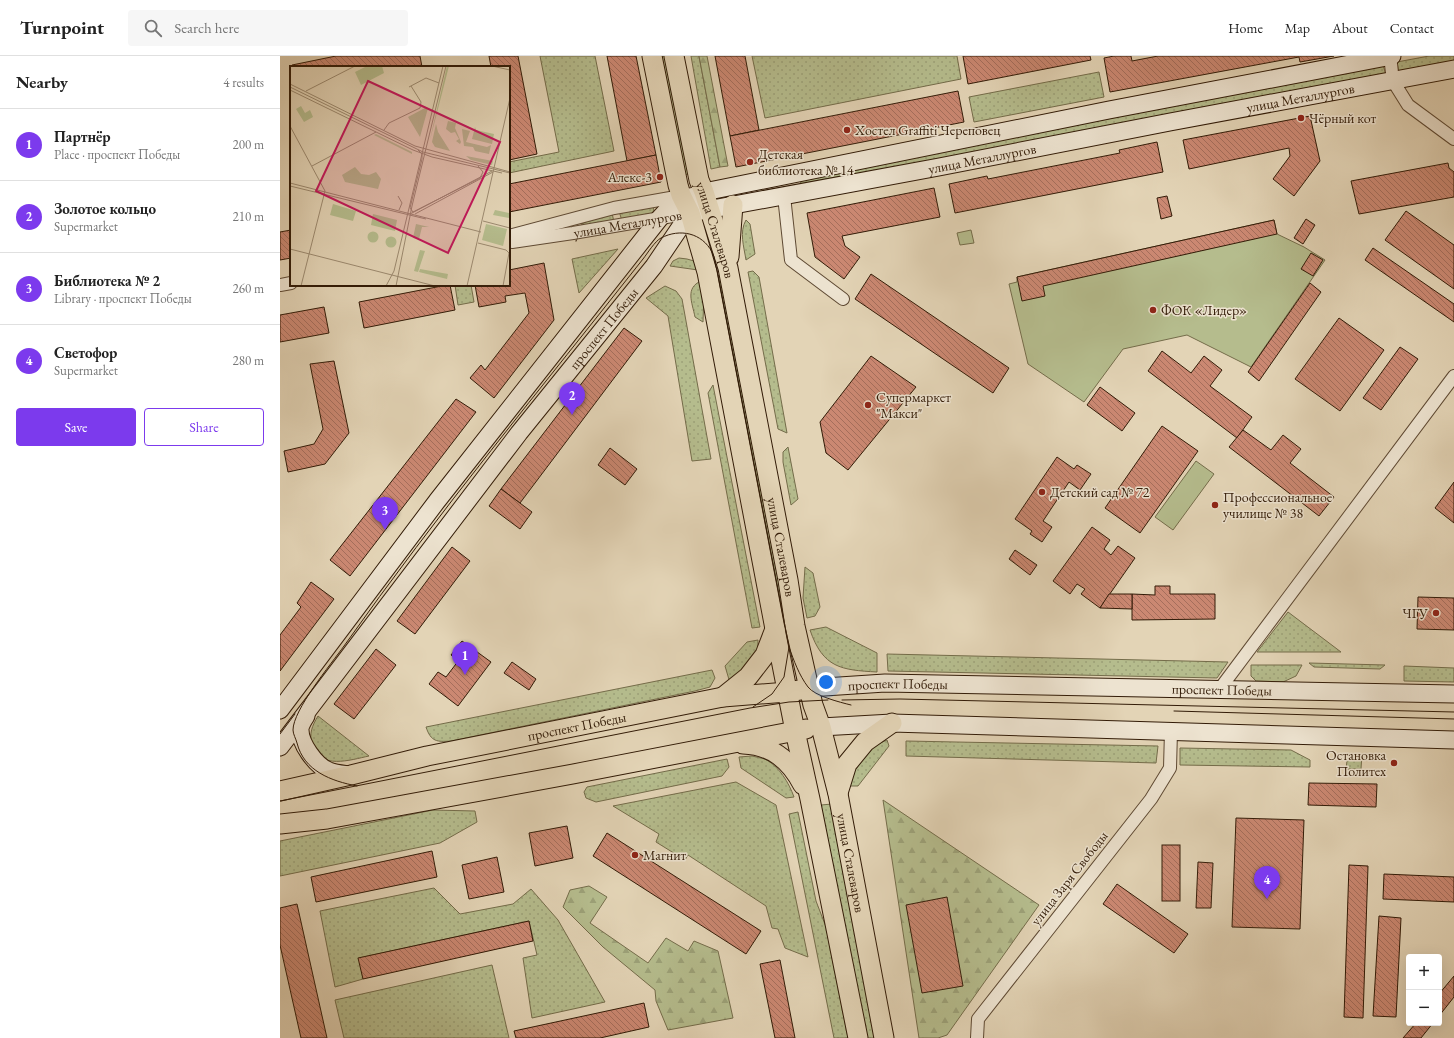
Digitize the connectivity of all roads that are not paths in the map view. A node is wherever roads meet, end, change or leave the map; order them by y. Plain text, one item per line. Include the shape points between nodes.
1 (652, 56) edge
2 (674, 56) edge
3 (1390, 56) edge
4 (1454, 69) edge
5 (1393, 81) junction
6 (1454, 139) edge
7 (704, 192) junction
8 (681, 195) junction
9 (784, 196) junction
10 (733, 205) junction
11 (710, 210) junction
12 (690, 213) junction
13 (659, 219) junction
14 (510, 236) edge
15 (510, 242) edge
16 (728, 268) junction
17 (290, 283) edge
18 (280, 285) edge
19 (843, 299) dead end
20 (1454, 376) edge
21 (774, 629) junction
22 (809, 688) junction
23 (1219, 690) junction
24 (787, 692) junction
25 (1454, 694) edge
26 (723, 697) junction
27 (310, 707) junction
28 (280, 710) edge
29 (892, 723) junction
30 (821, 727) junction
31 (795, 731) junction
32 (1171, 731) junction
33 (1454, 740) edge
34 (732, 744) junction
35 (280, 748) edge
36 (351, 775) junction
37 (282, 792) edge
38 (838, 794) junction
39 (810, 799) junction
40 (282, 822) edge
41 (858, 1038) edge
42 (884, 1038) edge
43 (977, 1038) edge

1 - 8 main road, улица Сталеваров
2 - 7 main road, улица Сталеваров via 698,180
3 - 5 street
3 - 7 street, улица Металлургов
4 - 5 street, улица Металлургов
5 - 6 street via 1408,105
5 - 9 street, улица Металлургов
7 - 8 street, улица Металлургов
7 - 11 main road, улица Сталеваров
7 - 12 street, проспект Победы
8 - 12 main road, улица Сталеваров
8 - 13 street, проспект Победы
8 - 14 street, улица Металлургов via 614,208
9 - 10 street, улица Металлургов
9 - 19 street via 791,260
10 - 11 street, улица Металлургов
10 - 16 main road
11 - 12 street, улица Металлургов
11 - 16 main road, улица Сталеваров
12 - 13 street, улица Металлургов
12 - 21 main road, улица Сталеваров via 707,272
12 - 27 street, проспект Победы via 654,266 519,433
13 - 15 street, улица Металлургов
13 - 28 street, проспект Победы via 441,496
16 - 22 main road, улица Сталеваров via 788,580 794,626
17 - 18 street
20 - 23 street
21 - 24 main road, улица Сталеваров
21 - 26 main road via 765,655 748,677
22 - 23 street, проспект Победы via 885,683
22 - 24 main road, проспект Победы
22 - 30 main road, улица Сталеваров
23 - 25 street, проспект Победы
24 - 26 main road, проспект Победы
24 - 31 main road, улица Сталеваров
26 - 36 main road, проспект Победы via 427,756
27 - 35 street, проспект Победы
27 - 36 street via 300,728 308,752 316,762 329,771
29 - 30 street
29 - 32 street
29 - 38 main road via 865,742 847,764
30 - 31 main road
30 - 38 main road, улица Сталеваров
31 - 34 main road
31 - 39 main road, улица Сталеваров
32 - 33 street
32 - 43 street, улица Заря Свободы via 1170,768 1151,799 978,1019
34 - 39 main road via 754,744 780,755 797,773
34 - 40 main road via 334,818
36 - 37 main road, проспект Победы
38 - 42 main road, улица Сталеваров
39 - 41 main road, улица Сталеваров

